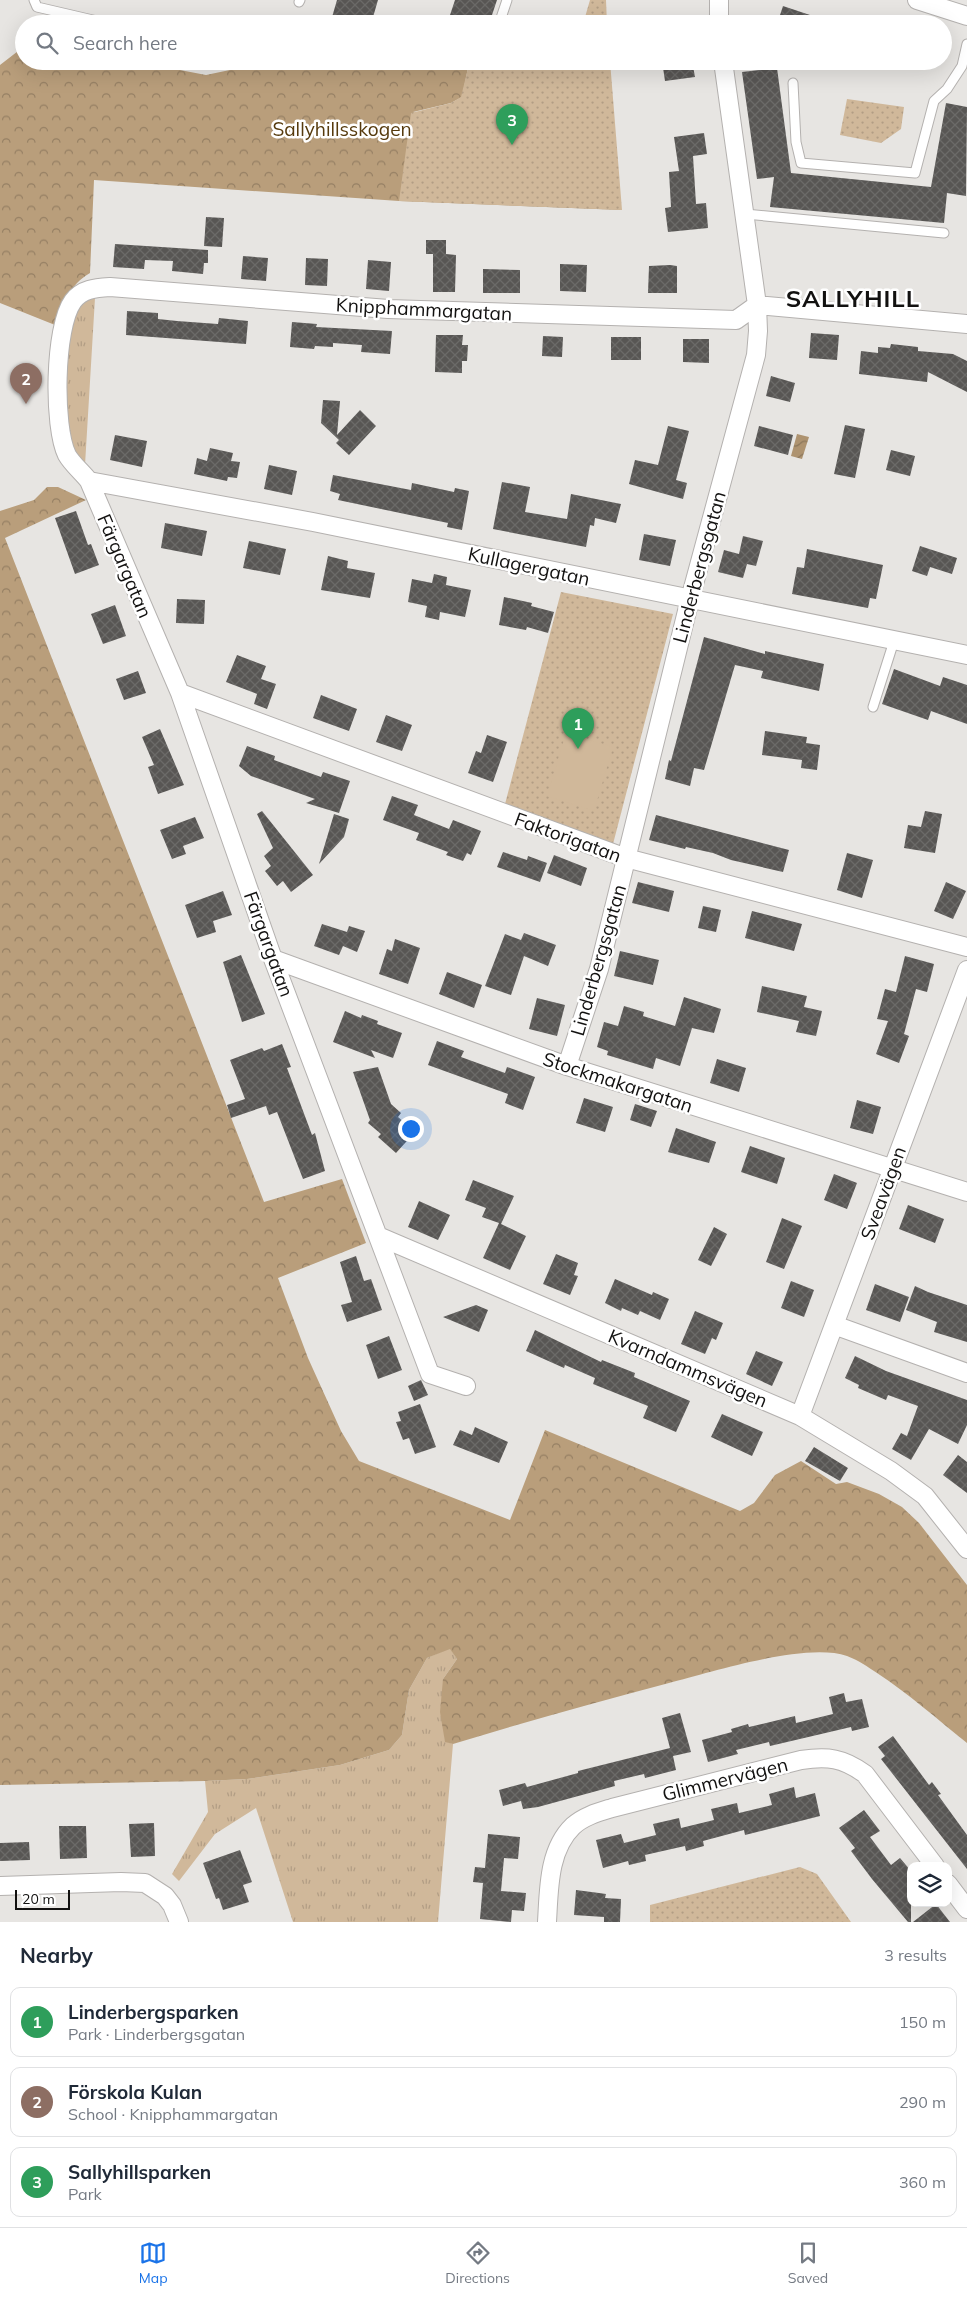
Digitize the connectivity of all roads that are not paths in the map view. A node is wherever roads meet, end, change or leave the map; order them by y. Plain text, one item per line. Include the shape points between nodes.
1 (34, 0) edge
2 (507, 0) edge
3 (719, 0) edge
4 (917, 0) edge
5 (71, 15) edge
6 (502, 15) edge
7 (719, 15) edge
8 (967, 16) edge
9 (967, 44) edge
10 (724, 70) edge
11 (794, 83) dead end
12 (745, 214) junction
13 (944, 233) dead end
14 (757, 305) junction
15 (967, 324) edge
16 (89, 481) junction
17 (690, 599) junction
18 (894, 641) junction
19 (967, 655) edge
20 (180, 693) junction
21 (873, 707) dead end
22 (626, 858) junction
23 (967, 947) edge
24 (273, 960) junction
25 (967, 970) edge
26 (567, 1066) junction
27 (892, 1168) junction
28 (967, 1192) edge
29 (378, 1236) junction
30 (834, 1325) junction
31 (967, 1373) edge
32 (466, 1386) dead end
33 (800, 1416) junction
34 (967, 1549) edge
35 (932, 1862) edge
36 (0, 1886) edge
37 (952, 1889) edge
38 (967, 1909) edge
39 (179, 1922) edge
40 (547, 1922) edge

1 - 5 lane via 37,7
2 - 6 lane
3 - 7 street
4 - 8 street
9 - 11 lane via 962,66 948,90 934,101 915,173 801,163 796,142
10 - 12 street, Linderbergsgatan
12 - 13 lane
12 - 14 street, Linderbergsgatan
14 - 15 street
14 - 16 street, Knipphammargatan via 736,320 726,320 388,309 95,288 82,292 72,302 65,320 58,386 59,426 67,455
14 - 17 street, Linderbergsgatan via 756,355
16 - 17 street, Kullagergatan via 323,524
16 - 20 street, Färgargatan
17 - 18 street, Kullagergatan
17 - 22 street, Linderbergsgatan
18 - 19 street, Kullagergatan
18 - 21 lane
20 - 22 street, Faktorigatan
20 - 24 street, Färgargatan
22 - 23 street, Faktorigatan
22 - 26 street, Linderbergsgatan via 599,969
24 - 26 street, Stockmakargatan
24 - 29 street, Färgargatan
25 - 27 street, Sveavägen
26 - 27 street, Stockmakargatan
27 - 28 street, Stockmakargatan
27 - 30 street, Sveavägen
29 - 32 street, Färgargatan via 430,1374
29 - 33 street, Kvarndammsvägen
30 - 31 street
30 - 33 street, Sveavägen
33 - 34 street, Kvarndammsvägen via 891,1471 925,1496
35 - 40 street, Glimmervägen via 865,1774 853,1765 821,1757 590,1815 574,1824 556,1852
36 - 39 street via 145,1883 165,1896
37 - 38 street

